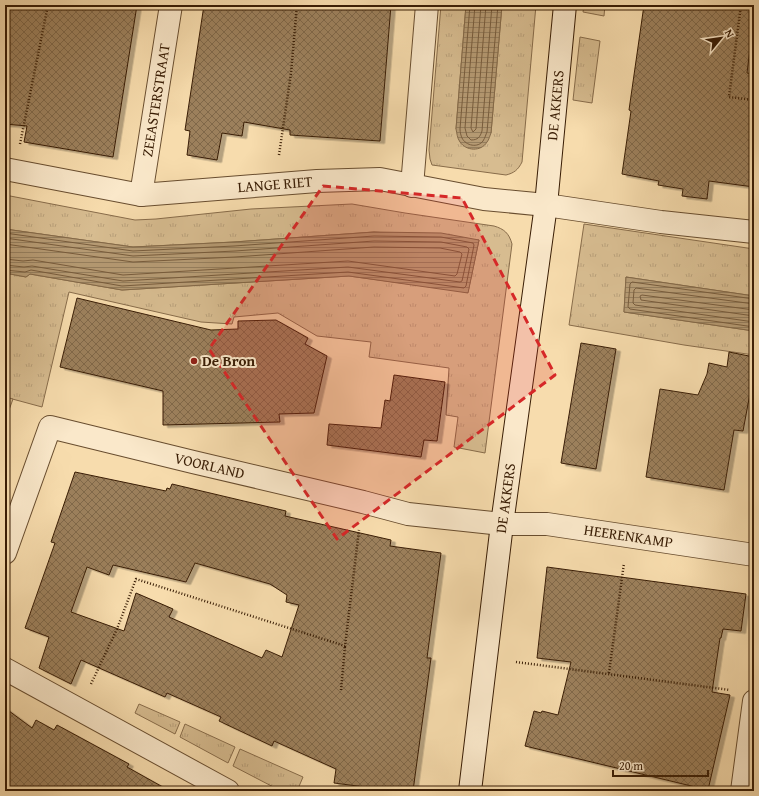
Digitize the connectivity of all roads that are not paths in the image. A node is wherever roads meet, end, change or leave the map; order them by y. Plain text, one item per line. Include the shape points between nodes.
1 (171, 5) edge
2 (427, 5) edge
3 (565, 5) edge
4 (5, 169) edge
5 (412, 186) junction
6 (141, 195) junction
7 (546, 205) junction
8 (754, 232) edge
9 (502, 524) junction
10 (5, 553) edge
11 (754, 556) edge
12 (5, 669) edge
13 (754, 701) edge
14 (228, 791) edge
15 (470, 791) edge
16 (742, 791) edge

1 - 6 street, ZEEASTERSTRAAT
2 - 5 street
3 - 7 street, DE AKKERS
4 - 6 street, LANGE RIET
5 - 6 street, LANGE RIET via 380,179 348,180
5 - 7 street, LANGE RIET via 484,199
7 - 8 street via 661,222
7 - 9 street, DE AKKERS
9 - 10 street, VOORLAND via 408,514 50,427
9 - 11 street, HEERENKAMP via 547,524
9 - 15 street, DE AKKERS
12 - 14 street
13 - 16 street

